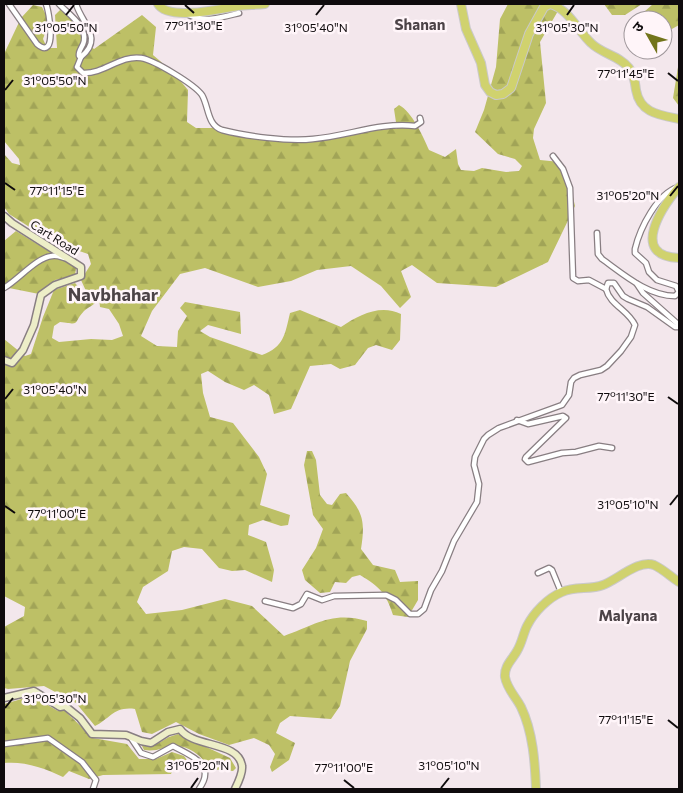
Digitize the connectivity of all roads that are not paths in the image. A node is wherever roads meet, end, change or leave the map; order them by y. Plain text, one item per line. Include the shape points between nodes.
1 (8, 4) edge
2 (46, 4) edge
3 (59, 4) edge
4 (76, 4) edge
5 (158, 4) edge
6 (265, 4) edge
7 (461, 4) edge
8 (186, 12) junction
9 (238, 13) dead end
10 (81, 57) junction
11 (420, 118) dead end
12 (679, 120) edge
13 (552, 156) dead end
14 (679, 187) edge
15 (4, 216) edge
16 (598, 233) dead end
17 (66, 258) junction
18 (679, 258) edge
19 (636, 283) junction
20 (4, 288) edge
21 (606, 288) junction
22 (679, 326) edge
23 (4, 360) edge
24 (518, 420) junction
25 (612, 448) dead end
26 (538, 573) dead end
27 (679, 582) edge
28 (561, 592) junction
29 (265, 601) dead end
30 (4, 698) edge
31 (130, 737) junction
32 (4, 744) edge
33 (93, 789) edge
34 (199, 789) edge
35 (235, 789) edge
36 (536, 789) edge

1 - 2 street via 40,47 46,47 51,39
3 - 10 street via 83,30 84,42 78,52
4 - 10 street via 92,38
5 - 8 highway via 167,11
6 - 8 highway
7 - 12 highway via 466,29 490,92 503,94 511,88 529,34 544,8 550,4 566,13 597,50 629,67 643,107
8 - 9 street via 209,19
10 - 11 street via 78,67 82,73 105,69 134,57 154,61 198,90 212,123 222,130 282,139 313,139 388,125 415,126 421,122
13 - 21 street via 563,168 570,188 573,278 589,280
14 - 18 highway via 660,214 652,236 661,254
14 - 19 street via 666,193 650,214 634,249 652,276 676,286 679,292 672,296
15 - 17 main road, Cart Road
16 - 19 street via 598,254
17 - 20 street via 52,256 44,259
17 - 23 main road, Cart Road via 81,267 81,276 54,285 41,295 23,350 12,363
19 - 22 street
21 - 22 street via 608,283 614,283 623,296 648,307 675,327
21 - 24 street via 611,299 632,319 635,325 631,337 601,370 574,378 562,405
24 - 25 street via 528,424 566,417 526,458 528,462 599,446
24 - 29 street via 488,435 476,451 477,502 454,541 421,612 410,614 386,594 334,596 322,600 308,594 301,604 293,608
26 - 28 street via 549,568 552,570
27 - 28 highway via 654,565 646,564 601,586
28 - 36 highway via 534,615 506,668 507,685 522,708 529,731
30 - 31 main road via 34,692 60,707 65,706 92,734
31 - 34 street via 141,753 153,757 172,746 201,761 206,773 205,782
31 - 35 main road via 151,743 168,732 180,729 183,734 197,740 231,750 242,768
32 - 33 street via 48,738 82,762 96,780

